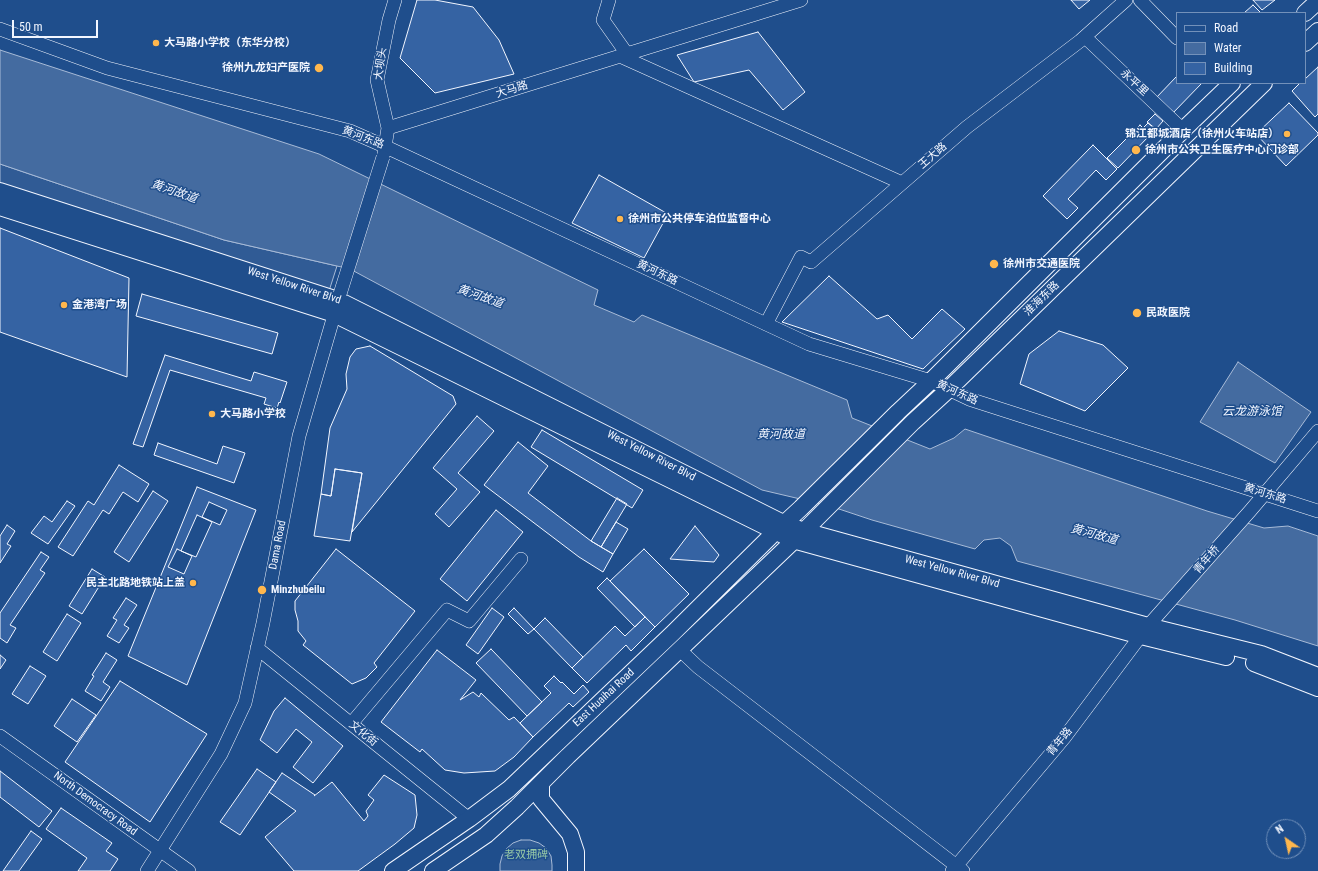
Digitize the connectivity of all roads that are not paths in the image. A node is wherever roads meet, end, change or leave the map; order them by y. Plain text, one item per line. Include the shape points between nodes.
1 (395, 0) edge
2 (609, 0) edge
3 (802, 0) edge
4 (1126, 0) edge
5 (1140, 0) edge
6 (1318, 1) edge
7 (1306, 12) edge
8 (0, 29) edge
9 (1318, 30) edge
10 (1084, 36) junction
11 (1176, 37) edge
12 (1306, 42) edge
13 (623, 55) junction
14 (1231, 84) edge
15 (1263, 84) edge
16 (388, 128) junction
17 (1183, 130) junction
18 (384, 152) junction
19 (902, 183) junction
20 (0, 191) edge
21 (0, 207) edge
22 (338, 303) junction
23 (766, 324) junction
24 (931, 381) junction
25 (948, 390) junction
26 (1318, 432) edge
27 (1264, 494) junction
28 (801, 508) joint
29 (1318, 511) edge
30 (820, 515) joint
31 (780, 528) junction
32 (798, 536) junction
33 (521, 558) dead end
34 (1164, 610) joint
35 (1144, 631) junction
36 (257, 648) junction
37 (680, 650) junction
38 (1318, 676) edge
39 (1318, 688) edge
40 (351, 724) junction
41 (0, 736) edge
42 (541, 784) junction
43 (469, 818) junction
44 (160, 850) junction
45 (957, 869) edge
46 (147, 871) edge
47 (189, 871) edge
48 (393, 871) edge
49 (432, 871) edge
50 (576, 871) edge

1 - 16 street, 大坝头 via 377,80
2 - 13 street via 603,20
3 - 13 street, 大马路
4 - 10 street, 王大路
5 - 11 street
6 - 7 main road
8 - 18 street, 黄河东路 via 107,68 350,131
9 - 12 main road
10 - 17 street, 永平里
10 - 19 street, 王大路 via 967,127
13 - 16 street, 大马路
13 - 19 street
14 - 17 main road, 淮海东路
15 - 25 main road, 淮海东路
16 - 18 street
17 - 24 main road, 淮海东路
18 - 22 street, bridge
18 - 23 street, 黄河东路
19 - 23 street, 王大路 via 812,262 801,257
20 - 22 main road, West Yellow River Blvd
21 - 22 main road, West Yellow River Blvd
22 - 31 main road, West Yellow River Blvd
22 - 36 street, Dama Road via 299,436
23 - 24 street, 黄河东路 via 809,344
24 - 25 street, 黄河东路
24 - 28 main road, 淮海东路
25 - 27 street, 黄河东路 via 969,400
25 - 30 main road, 淮海东路
26 - 27 street, 青年桥
27 - 29 street, 黄河东路
27 - 34 street, 青年桥
28 - 31 main road, East Huaihai Road
30 - 32 main road, East Huaihai Road
31 - 32 main road, West Yellow River Blvd
31 - 43 main road, East Huaihai Road via 509,789
32 - 35 main road, West Yellow River Blvd
32 - 37 main road, East Huaihai Road
33 - 40 street via 470,621 447,610
34 - 35 street, 青年路
35 - 38 main road, West Yellow River Blvd via 1261,654
35 - 39 main road, West Yellow River Blvd via 1257,664
35 - 45 street, 青年路 via 1064,738
36 - 40 street, 文化街
36 - 44 street, Dama Road via 245,703 221,754
37 - 42 main road, East Huaihai Road
37 - 45 street via 698,667
40 - 43 street, 文化街
41 - 44 street, North Democracy Road
42 - 49 main road, East Huaihai Road via 486,835
42 - 50 main road via 541,798 570,834 576,852
43 - 48 main road, East Huaihai Road
44 - 46 street
44 - 47 street, North Democracy Road

